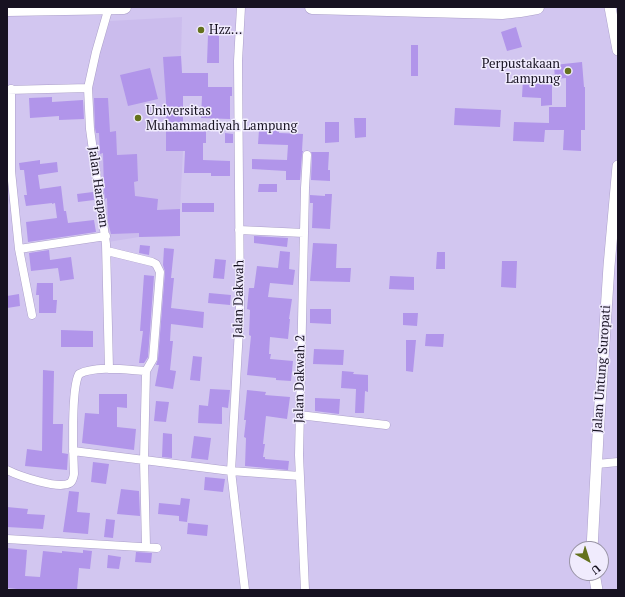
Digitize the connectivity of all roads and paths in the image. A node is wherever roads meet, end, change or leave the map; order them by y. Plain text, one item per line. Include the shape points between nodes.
1 (109, 7) edge
2 (124, 7) edge
3 (242, 7) edge
4 (312, 7) edge
5 (536, 7) edge
6 (610, 7) edge
7 (369, 8) edge
8 (7, 9) edge
9 (618, 50) edge
10 (88, 88) junction
11 (9, 89) edge
12 (307, 155) dead end
13 (618, 166) edge
14 (239, 230) junction
15 (304, 232) junction
16 (106, 236) junction
17 (19, 249) junction
18 (106, 251) junction
19 (32, 315) dead end
20 (108, 369) junction
21 (146, 371) junction
22 (299, 416) junction
23 (386, 425) dead end
24 (73, 451) junction
25 (144, 460) junction
26 (618, 462) edge
27 (597, 464) junction
28 (7, 470) edge
29 (231, 471) junction
30 (300, 476) junction
31 (7, 539) edge
32 (592, 541) edge
33 (146, 546) junction
34 (157, 548) dead end
35 (245, 590) edge
36 (305, 590) edge

1 - 2 highway
1 - 8 highway
1 - 10 street, Jalan Harapan
3 - 14 street, Jalan Dakwah via 238,61
4 - 7 highway
5 - 7 highway via 502,12
6 - 9 main road
10 - 11 street
10 - 16 street, Jalan Harapan via 90,129
11 - 17 street via 11,171
12 - 15 street, Jalan Dakwah 2
13 - 27 main road, Jalan Untung Suropati
14 - 15 street
14 - 29 street, Jalan Dakwah via 240,310
15 - 22 street, Jalan Dakwah 2
16 - 17 street
16 - 18 street, Jalan Harapan
17 - 19 street
18 - 20 street, Jalan Harapan
18 - 21 street via 152,262 159,268 153,359
20 - 21 street
20 - 24 street via 84,372 77,378
21 - 25 street
22 - 23 street
22 - 30 street, Jalan Dakwah 2
24 - 25 street
24 - 28 street via 73,478 67,484 23,478
25 - 29 street
25 - 33 street
26 - 27 street
27 - 32 main road, Jalan Untung Suropati
29 - 30 street
29 - 35 street, Jalan Dakwah
30 - 36 street, Jalan Dakwah 2
31 - 33 street
33 - 34 street

